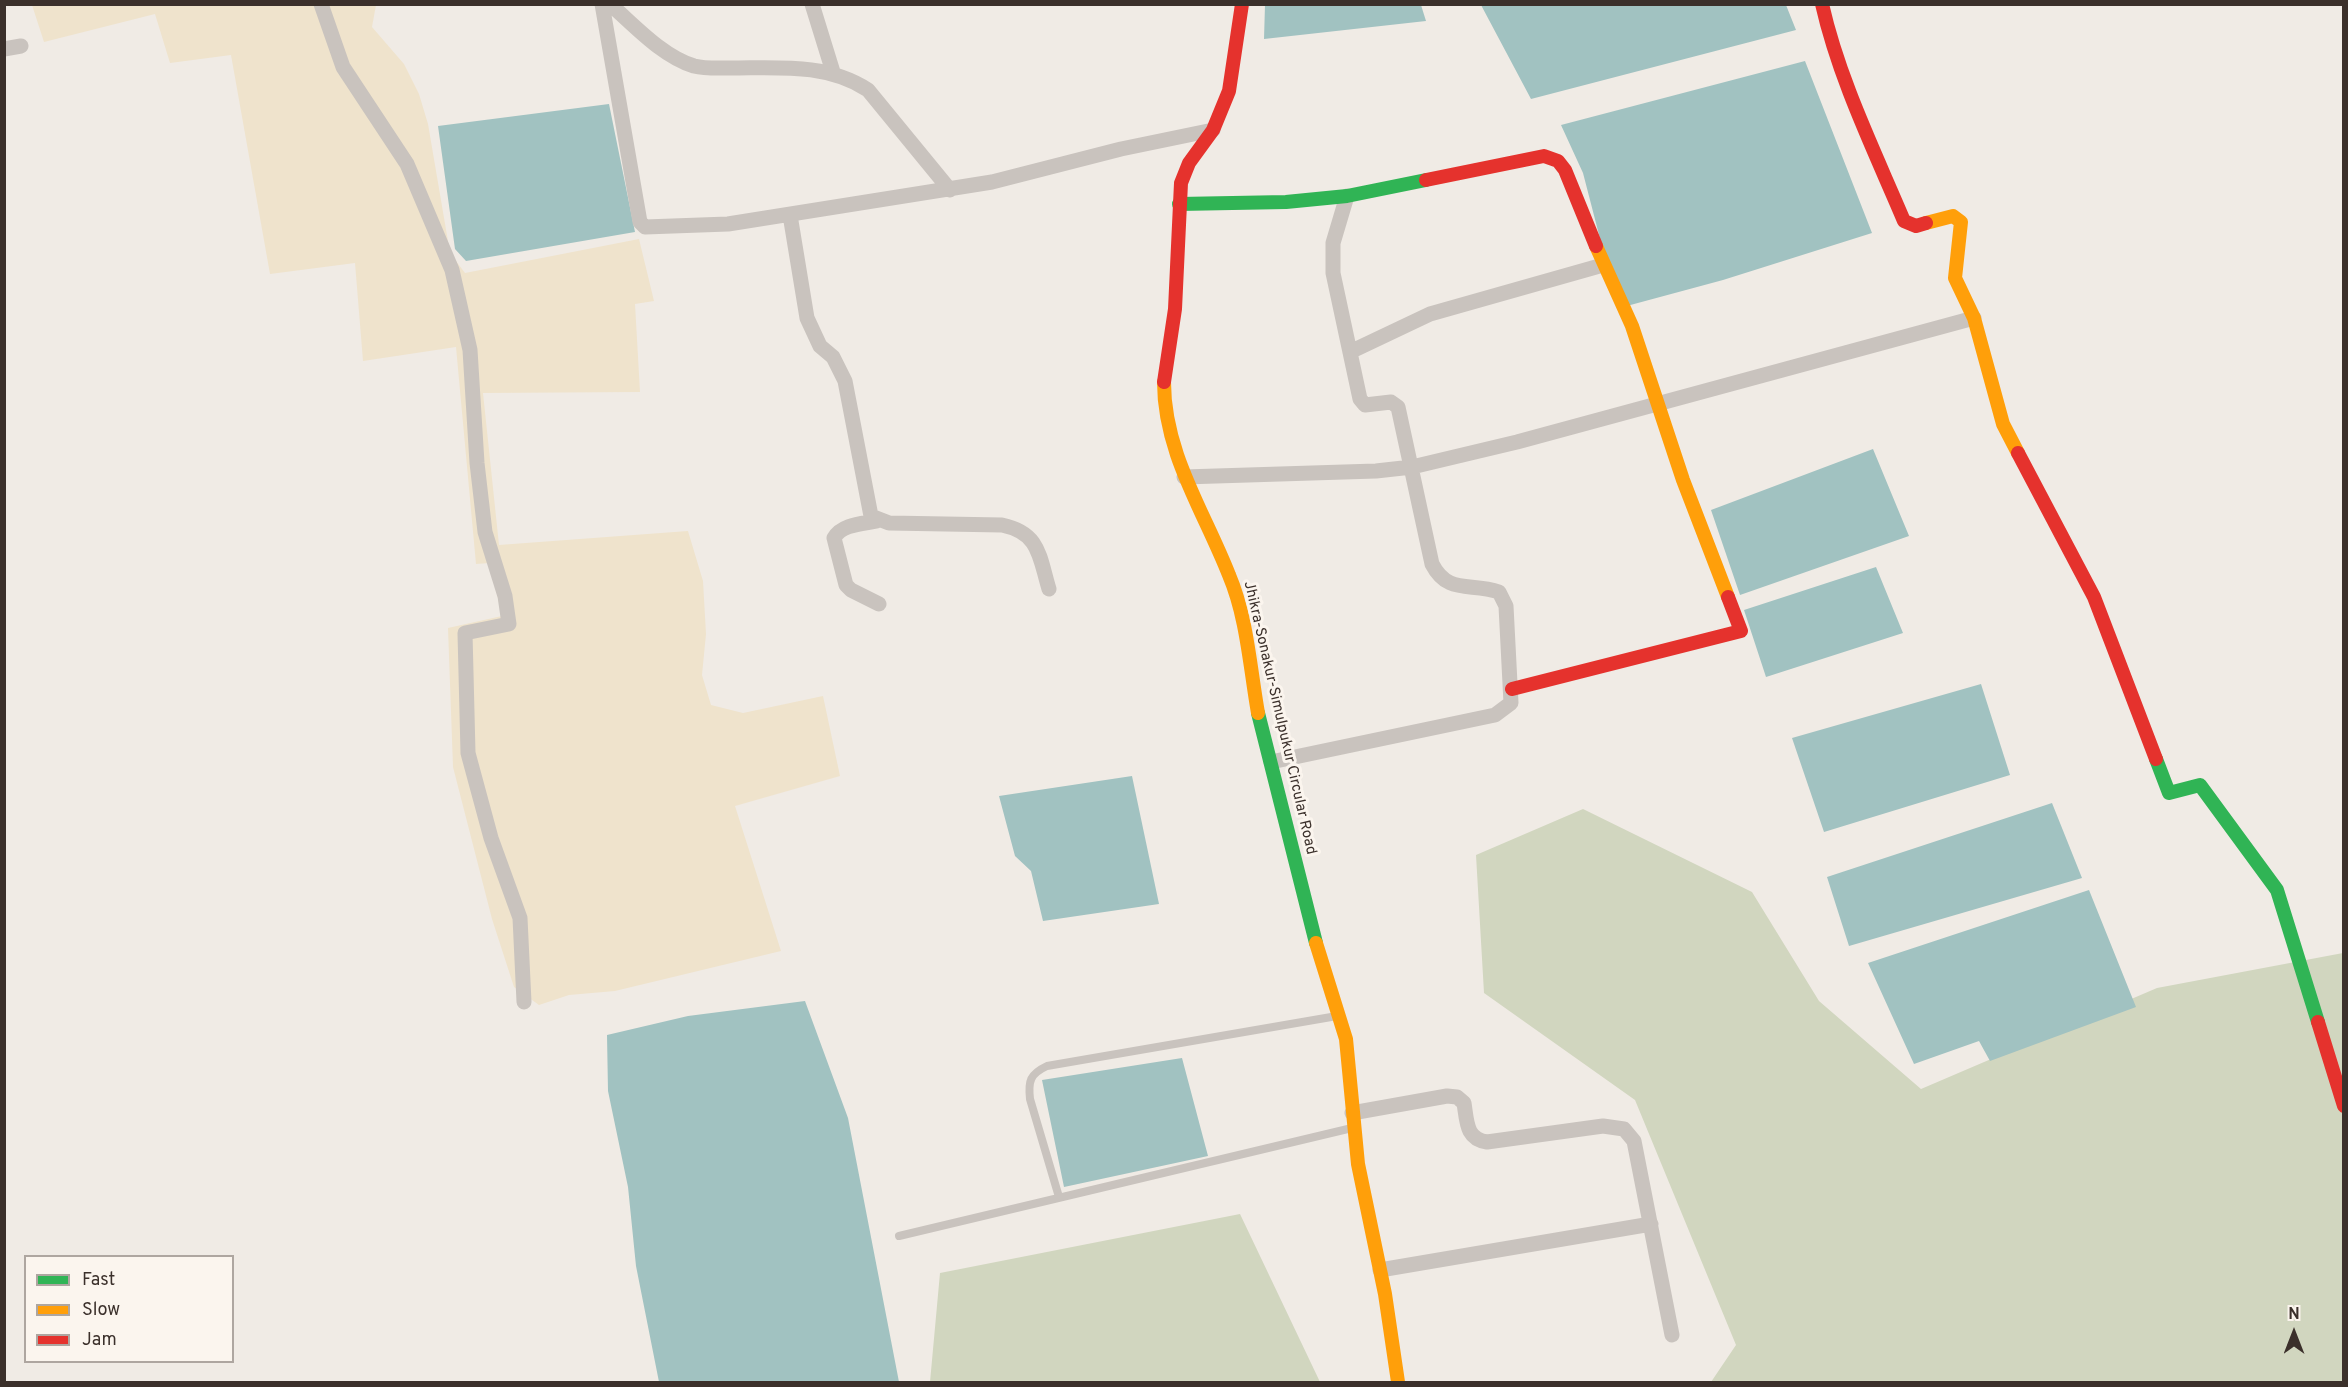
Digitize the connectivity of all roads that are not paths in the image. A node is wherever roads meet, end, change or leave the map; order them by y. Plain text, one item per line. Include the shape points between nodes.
1 (321, 4) edge
2 (602, 4) edge
3 (610, 4) edge
4 (812, 4) edge
5 (1242, 4) edge
6 (1822, 4) edge
7 (21, 46) dead end
8 (4, 48) edge
9 (833, 72) junction
10 (1213, 130) junction
11 (950, 190) junction
12 (1347, 196) junction
13 (1179, 204) junction
14 (790, 215) junction
15 (1603, 265) junction
16 (1974, 318) junction
17 (1352, 351) junction
18 (1657, 404) junction
19 (1412, 467) junction
20 (1184, 477) junction
21 (877, 521) junction
22 (1049, 589) dead end
23 (879, 604) dead end
24 (1512, 689) junction
25 (1272, 762) junction
26 (524, 1002) dead end
27 (1339, 1016) junction
28 (2343, 1106) edge
29 (1352, 1120) junction
30 (1059, 1197) junction
31 (1651, 1224) junction
32 (899, 1236) dead end
33 (1380, 1270) junction
34 (1672, 1335) dead end
35 (1398, 1383) edge

1 - 26 street via 343,67 407,164 452,270 470,350 485,532 505,596 509,624 465,633 468,753 490,838 520,918
2 - 14 street via 640,222 645,227 728,224
3 - 9 street via 673,57 698,67
4 - 9 street
5 - 10 street, Jhikra-Sonakur-Simulpukur Circular Road via 1229,91
6 - 16 street via 1845,80 1904,220 1916,226 1953,216 1961,222 1955,278
7 - 8 street
9 - 11 street via 868,90
10 - 11 street
10 - 13 street, Jhikra-Sonakur-Simulpukur Circular Road via 1189,163 1181,183
11 - 14 street
12 - 13 street via 1286,202
12 - 15 street via 1544,156 1558,161 1565,170
12 - 17 street via 1333,260
13 - 20 street, Jhikra-Sonakur-Simulpukur Circular Road via 1175,309 1164,383 1170,432
14 - 21 street via 807,318 816,340 833,357 845,381 868,507
15 - 17 street via 1431,314
15 - 18 street via 1632,326
16 - 18 street
16 - 28 street via 2003,424 2094,597 2169,793 2200,785 2277,890
17 - 19 street via 1360,399 1365,405 1391,402 1398,407
18 - 19 street
18 - 24 street via 1741,631
19 - 20 street
19 - 24 street via 1432,564 1439,578 1449,585 1484,586 1499,592 1506,606
20 - 25 street, Jhikra-Sonakur-Simulpukur Circular Road via 1230,576
21 - 22 street via 1018,528 1038,549
21 - 23 street via 845,528 834,538 846,585
24 - 25 street via 1511,703 1495,715
25 - 27 street, Jhikra-Sonakur-Simulpukur Circular Road via 1313,937
27 - 29 street, Jhikra-Sonakur-Simulpukur Circular Road via 1346,1039
27 - 30 lane via 1047,1066 1035,1072 1028,1083 1030,1099
29 - 30 lane
29 - 31 street via 1447,1096 1464,1103 1470,1135 1476,1140 1487,1142 1603,1126 1624,1129 1634,1141
29 - 33 street, Jhikra-Sonakur-Simulpukur Circular Road via 1364,1203
30 - 32 lane
31 - 33 street
31 - 34 street
33 - 35 street, Jhikra-Sonakur-Simulpukur Circular Road

